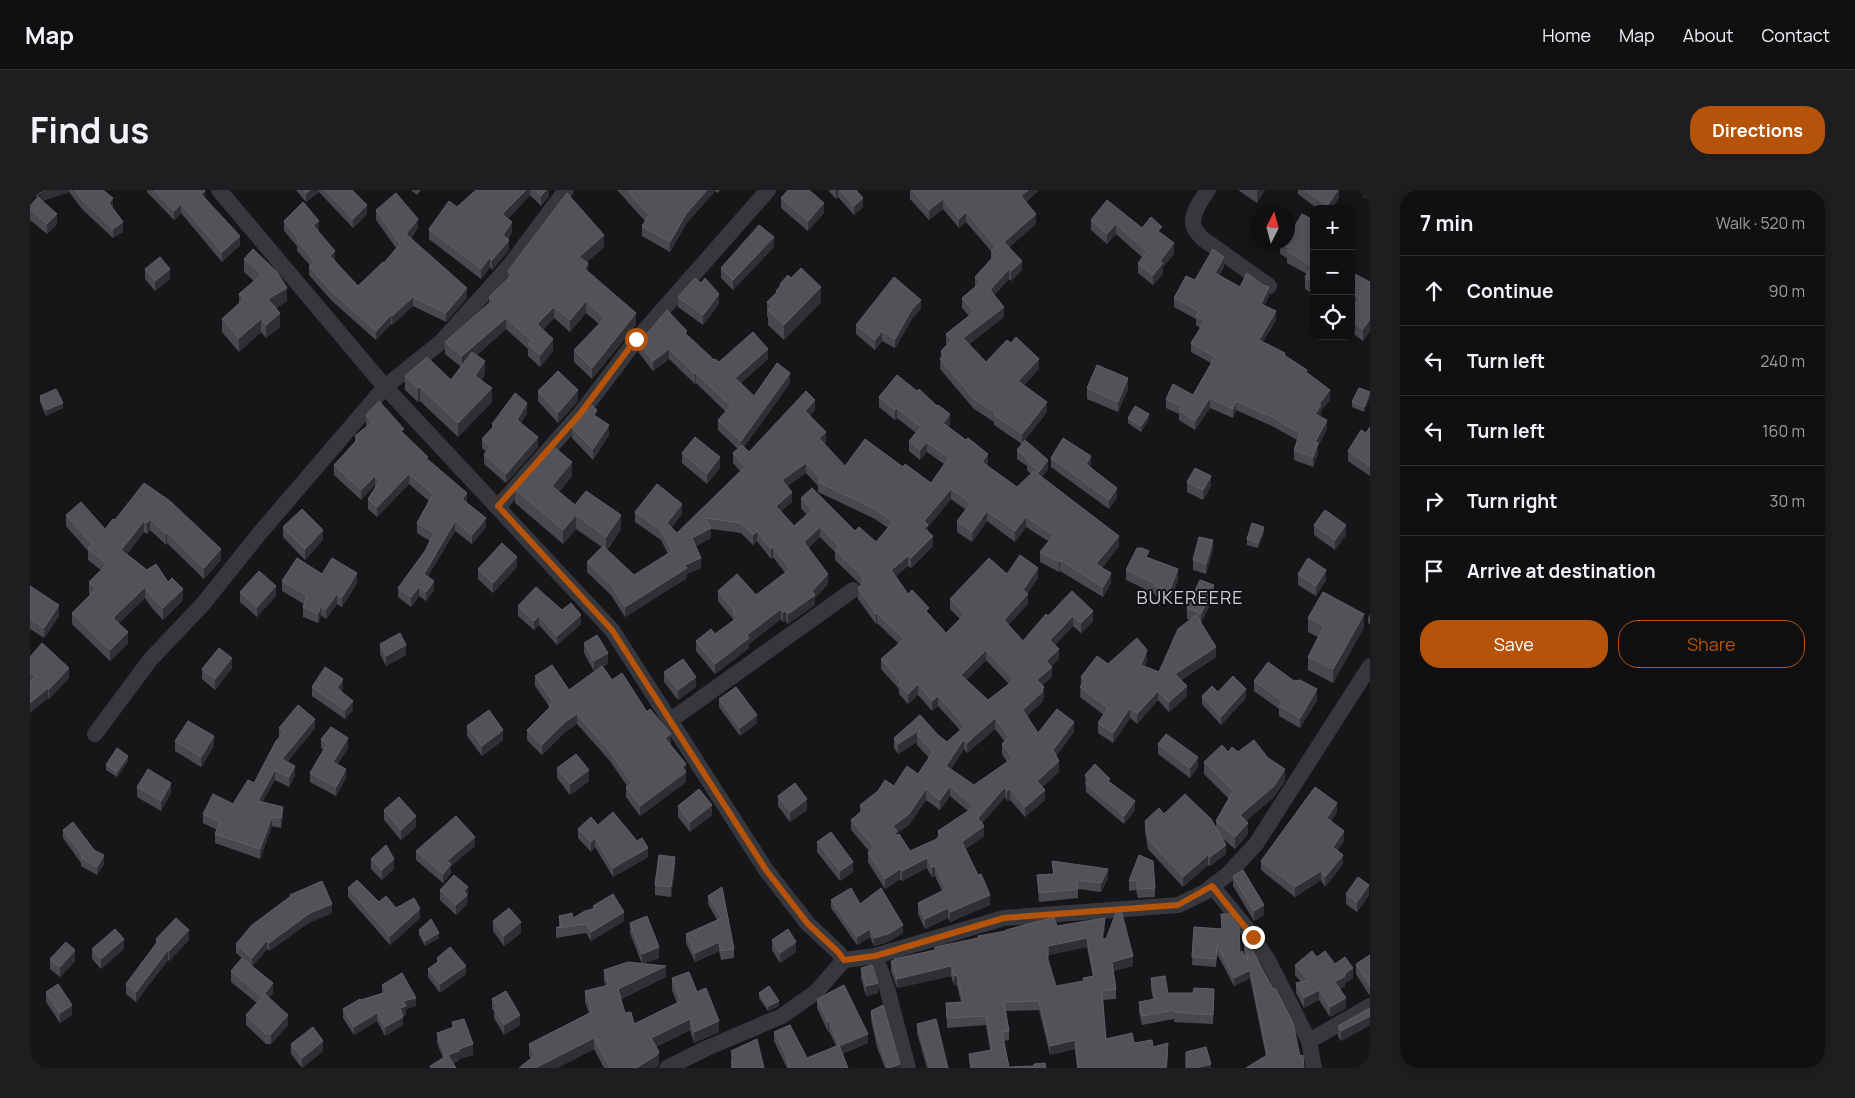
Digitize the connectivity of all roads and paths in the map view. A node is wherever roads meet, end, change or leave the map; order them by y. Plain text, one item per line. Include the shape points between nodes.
1 (219, 190) edge
2 (566, 190) edge
3 (768, 190) edge
4 (1208, 190) edge
5 (1269, 286) edge
6 (385, 387) junction
7 (498, 506) junction
8 (853, 590) dead end
9 (1370, 666) edge
10 (671, 720) junction
11 (94, 734) dead end
12 (1212, 886) junction
13 (875, 956) junction
14 (844, 960) junction
15 (1370, 1006) edge
16 (1309, 1041) junction
17 (667, 1068) edge
18 (908, 1068) edge
19 (1314, 1068) edge

1 - 6 street
2 - 6 street via 510,265 441,342
3 - 7 street via 636,339 580,414
4 - 5 street via 1197,206 1195,230
6 - 7 street
6 - 11 street via 203,604 150,660
7 - 10 street via 612,630
8 - 10 street
9 - 12 street via 1256,844
10 - 14 street via 766,870 808,924
12 - 13 street via 1178,905 1004,918
12 - 16 street via 1268,960
13 - 14 street
13 - 18 street
14 - 17 street via 816,992 782,1016
15 - 16 street
16 - 19 street

